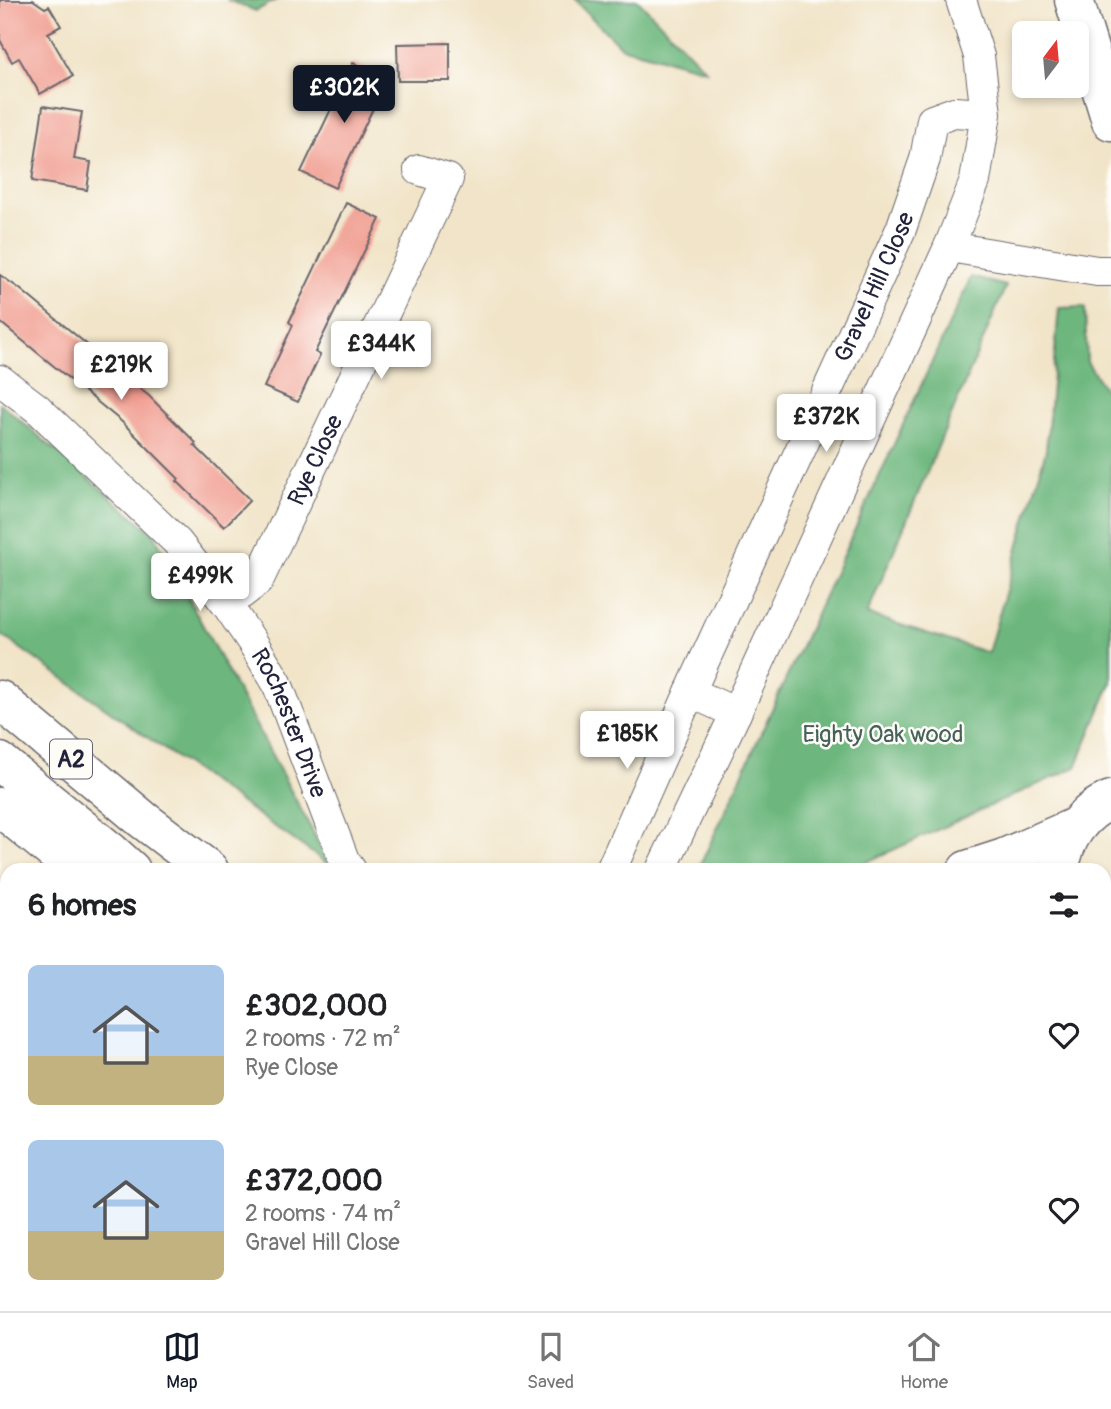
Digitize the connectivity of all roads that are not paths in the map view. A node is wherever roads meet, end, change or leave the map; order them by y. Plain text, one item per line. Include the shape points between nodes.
1 (961, 0) edge
2 (1074, 0) edge
3 (986, 114) junction
4 (1111, 121) edge
5 (419, 170) dead end
6 (949, 247) junction
7 (1111, 271) edge
8 (0, 380) edge
9 (227, 605) junction
10 (690, 692) junction
11 (0, 700) edge
12 (736, 713) junction
13 (0, 762) edge
14 (0, 791) edge
15 (1111, 800) edge
16 (0, 807) edge
17 (142, 819) junction
18 (1075, 827) junction
19 (64, 863) edge
20 (87, 863) edge
21 (123, 863) edge
22 (188, 863) edge
23 (200, 863) edge
24 (346, 863) edge
25 (614, 863) edge
26 (664, 863) edge
27 (991, 863) edge
28 (1061, 863) edge

1 - 3 street via 979,56
2 - 4 main road
3 - 6 street via 975,181
3 - 10 street, Gravel Hill Close via 954,112 932,120 925,159 901,229
5 - 9 street, Rye Close via 449,179 258,582
6 - 7 street
6 - 12 street
8 - 9 street, Rochester Drive via 38,409 177,542
9 - 24 street, Rochester Drive via 277,683
10 - 12 street
10 - 25 street, Gravel Hill Close
11 - 17 main road, A2
12 - 26 street
13 - 21 main road, A2
14 - 20 lane
15 - 18 main road
16 - 19 main road
17 - 22 main road, A2
17 - 23 main road
18 - 27 main road
18 - 28 main road

